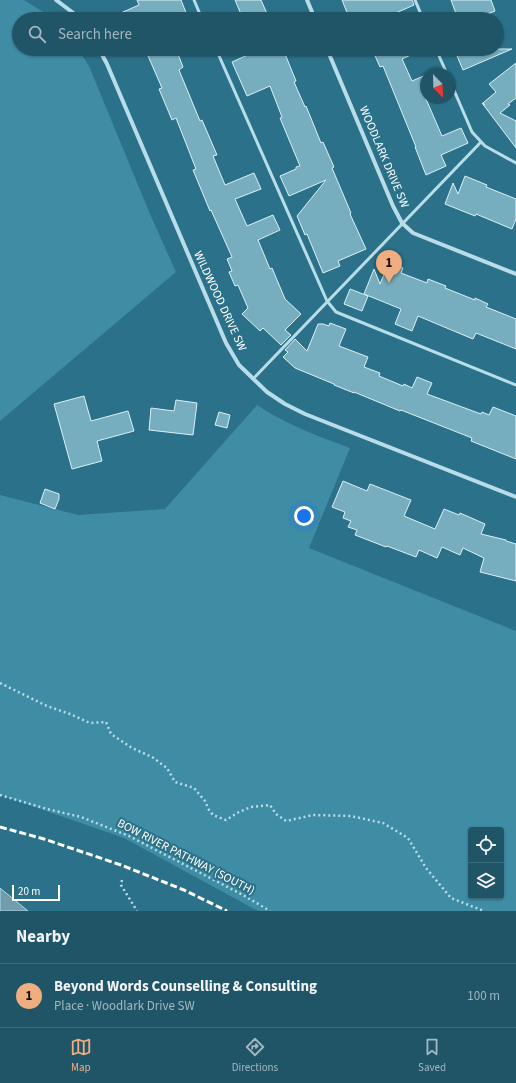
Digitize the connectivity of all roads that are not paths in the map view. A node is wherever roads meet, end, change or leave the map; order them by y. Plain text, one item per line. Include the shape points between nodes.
1 (56, 0) edge
2 (194, 0) edge
3 (307, 0) edge
4 (415, 0) edge
5 (72, 12) edge
6 (199, 12) edge
7 (311, 12) edge
8 (420, 12) edge
9 (102, 56) edge
10 (219, 56) edge
11 (330, 56) edge
12 (439, 56) edge
13 (444, 68) edge
14 (456, 95) edge
15 (481, 142) junction
16 (516, 163) edge
17 (402, 223) junction
18 (516, 274) edge
19 (327, 301) junction
20 (253, 379) junction
21 (516, 385) edge
22 (516, 497) edge

1 - 5 street
2 - 6 lane
3 - 7 street
4 - 8 lane
9 - 20 street, WILDWOOD DRIVE SW via 226,343
10 - 19 lane
11 - 17 street, WOODLARK DRIVE SW
12 - 13 lane
14 - 15 lane via 472,132
15 - 16 lane
15 - 17 lane
17 - 18 street, WOODLARK DRIVE SW via 413,234
17 - 19 lane
19 - 20 lane
19 - 21 lane via 336,312
20 - 22 street, WILDWOOD DRIVE SW via 266,392 305,414

